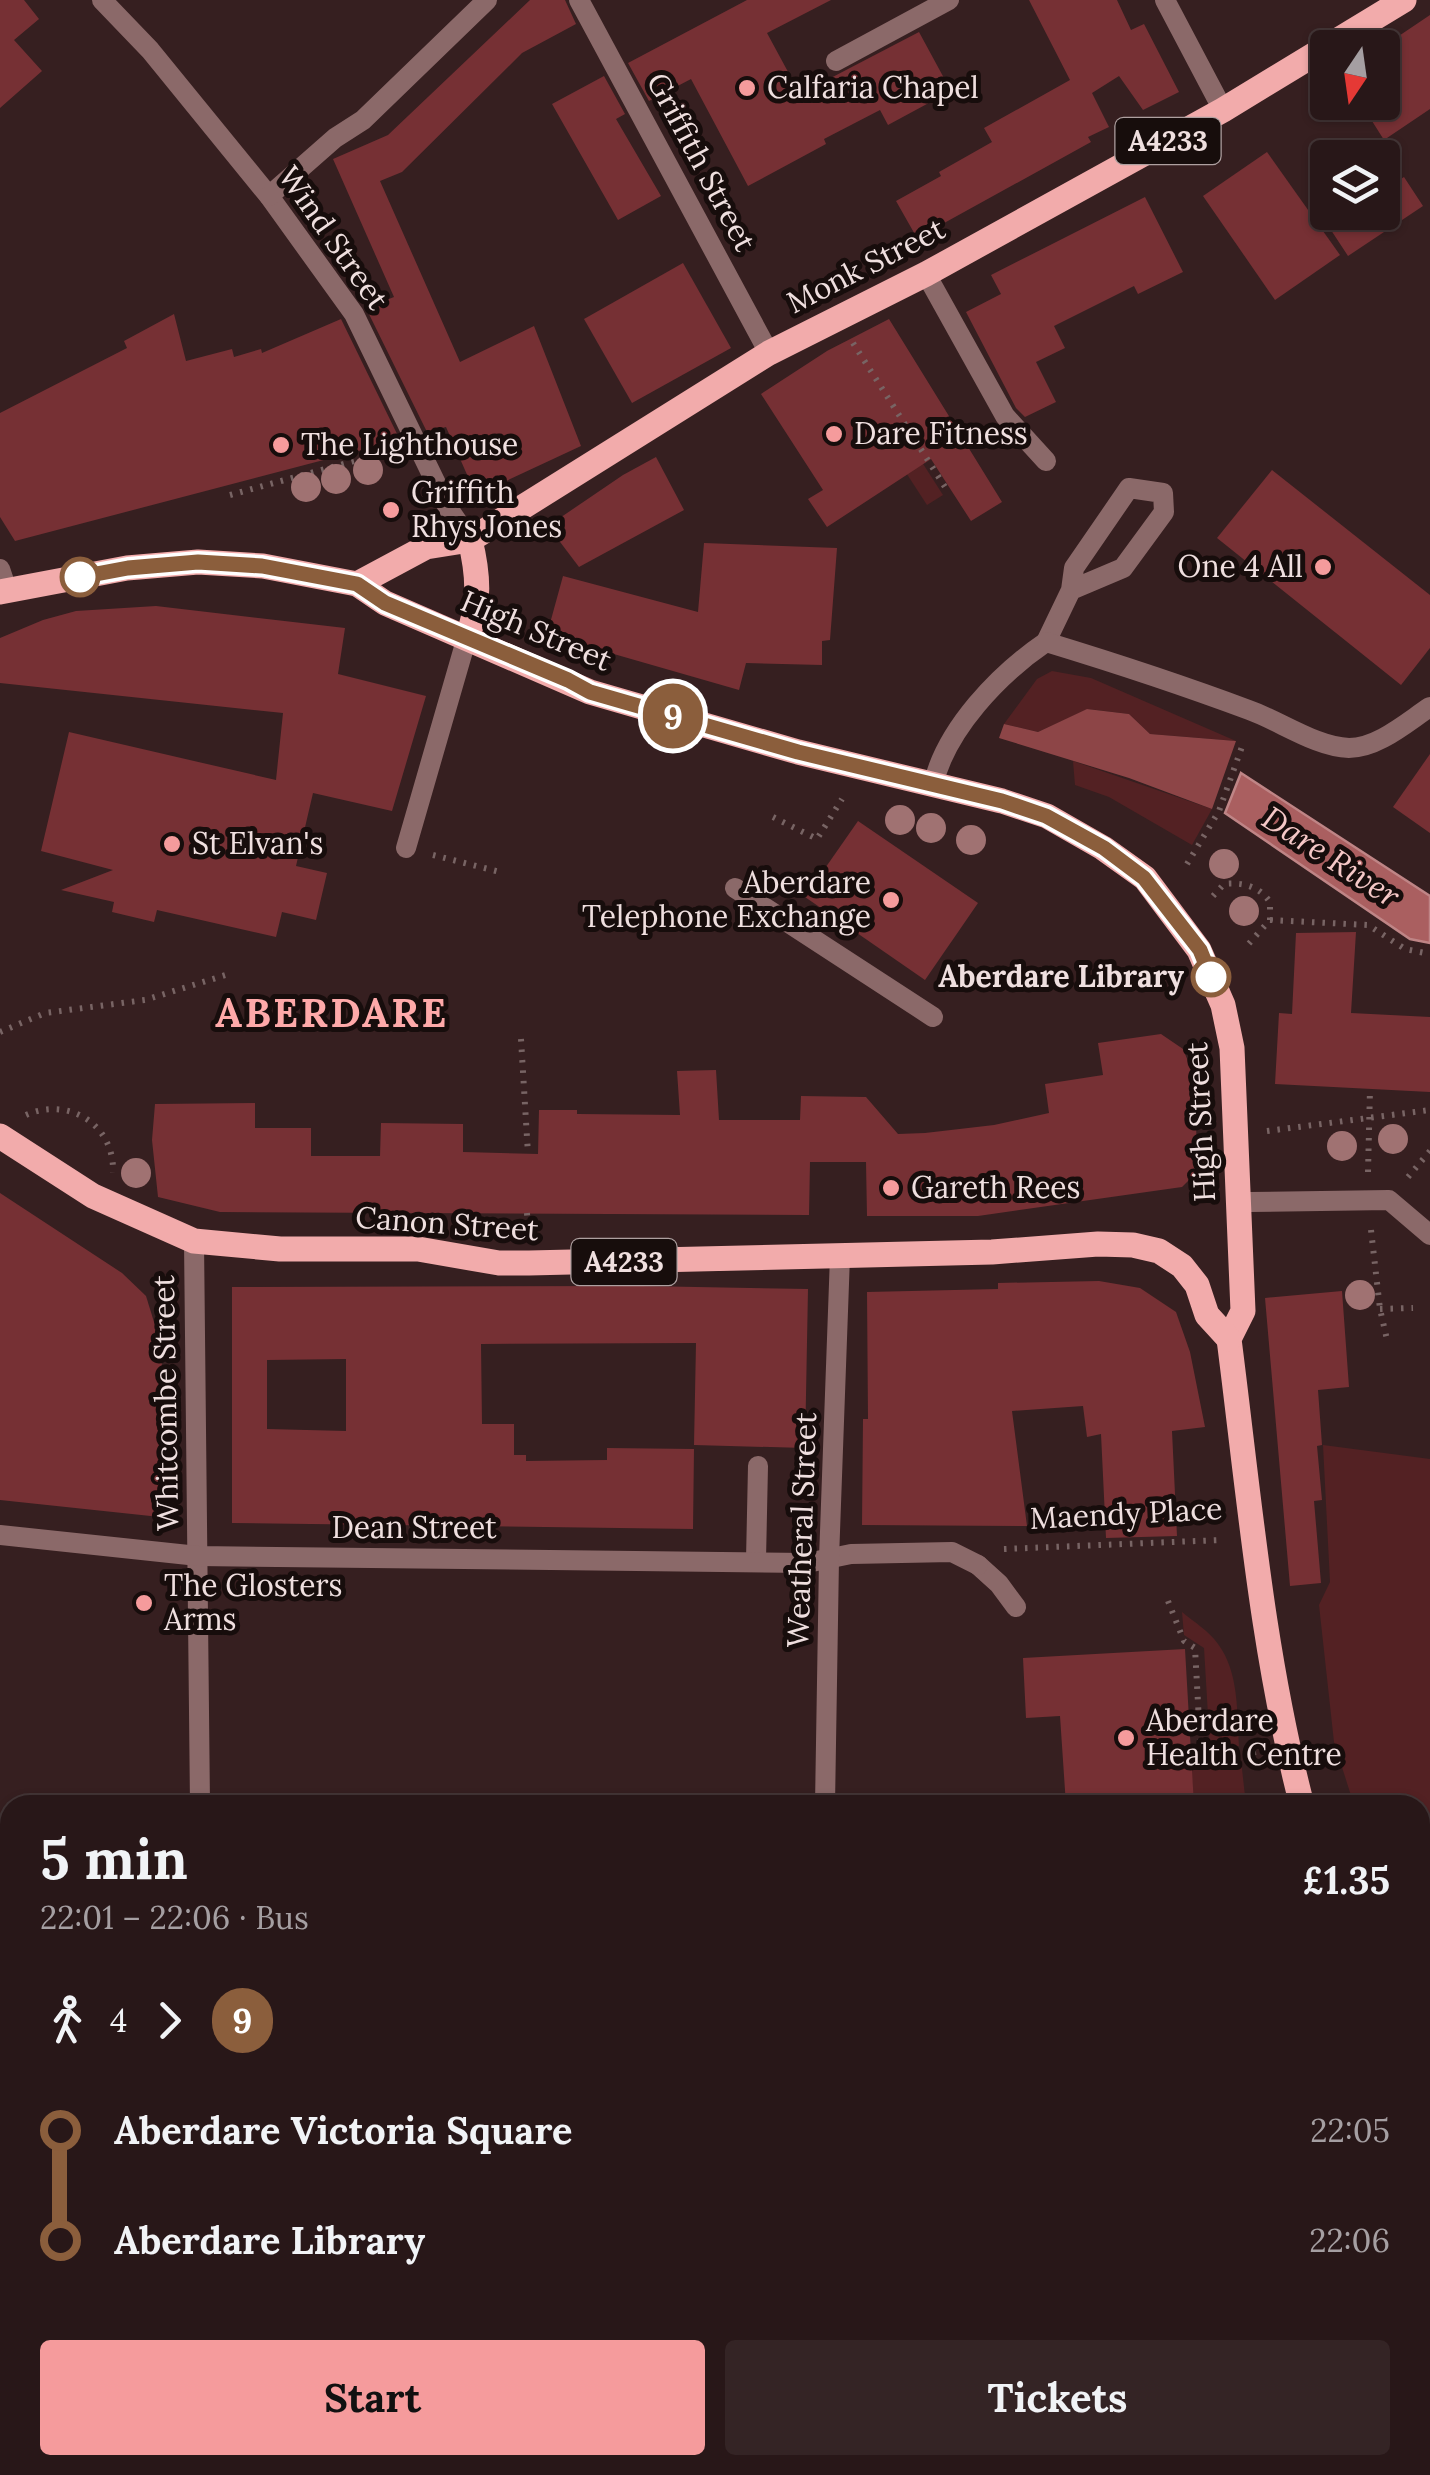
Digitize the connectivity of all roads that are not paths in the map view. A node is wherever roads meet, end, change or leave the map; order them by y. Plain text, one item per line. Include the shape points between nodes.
1 (102, 0) edge
2 (487, 0) edge
3 (578, 0) edge
4 (949, 0) edge
5 (1165, 0) edge
6 (1404, 0) edge
7 (836, 61) dead end
8 (1223, 110) junction
9 (269, 196) junction
10 (926, 274) junction
11 (770, 353) junction
12 (1046, 461) dead end
13 (470, 540) junction
14 (2, 584) edge
15 (357, 584) junction
16 (1071, 590) junction
17 (468, 636) junction
18 (1046, 642) junction
19 (1430, 707) edge
20 (933, 785) junction
21 (406, 848) dead end
22 (735, 888) dead end
23 (933, 1018) dead end
24 (0, 1136) edge
25 (1249, 1202) dead end
26 (1430, 1235) edge
27 (194, 1241) junction
28 (840, 1256) junction
29 (1230, 1339) junction
30 (758, 1466) dead end
31 (0, 1535) edge
32 (198, 1556) junction
33 (829, 1558) junction
34 (756, 1560) junction
35 (1016, 1607) dead end
36 (200, 1795) edge
37 (825, 1795) edge
38 (1299, 1795) edge

1 - 9 street, Wind Street
2 - 9 street via 363,120
3 - 11 street, Griffith Street
4 - 7 street
5 - 8 street
6 - 8 main road, Monk Street / A4233
8 - 10 main road, Monk Street / A4233
9 - 13 street, Wind Street via 354,314
10 - 11 main road, Monk Street / A4233
10 - 12 street via 1006,416
11 - 13 main road, Monk Street / A4233
13 - 15 main road, Monk Street / A4233 via 426,547
13 - 17 main road via 478,572
14 - 15 main road, High Street via 198,562
15 - 17 main road, High Street via 385,603
16 - 16 street via 1074,568 1129,488 1163,493 1164,512 1123,568
16 - 18 street
17 - 20 main road, High Street via 590,692
17 - 21 street
18 - 19 street via 1350,748 1382,738
18 - 20 street via 1014,664 949,742
20 - 29 main road, High Street via 1046,816 1104,848 1144,878 1200,950 1223,1004 1232,1048 1243,1312
22 - 23 street
24 - 27 main road, Canon Street / A4233 via 93,1196
25 - 26 street via 1389,1200
27 - 28 main road, Canon Street / A4233 via 418,1249 499,1263
27 - 32 street, Whitcombe Street
28 - 29 main road, Canon Street / A4233 via 1133,1245 1182,1266 1207,1315
28 - 33 street, Weatheral Street
29 - 38 main road, High Street / A4233 via 1262,1615
30 - 34 street
31 - 32 street, Dean Street
32 - 34 street, Dean Street
32 - 36 street, Whitcombe Street
33 - 34 street, Dean Street
33 - 35 street via 952,1552 1000,1584
33 - 37 street, Weatheral Street

